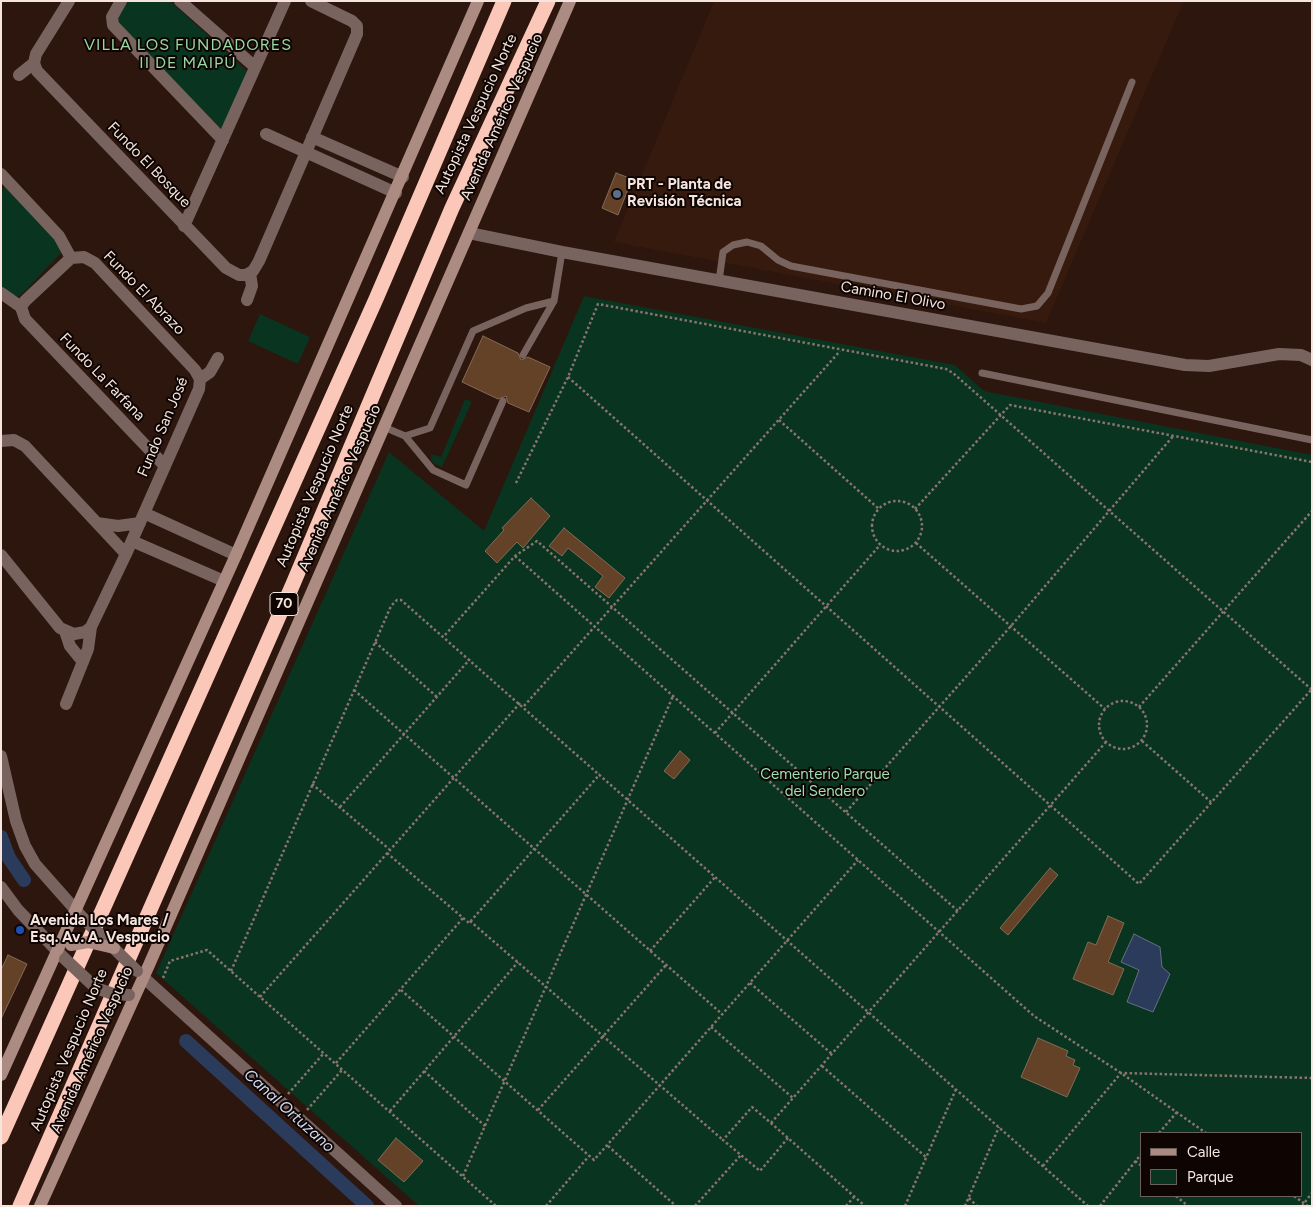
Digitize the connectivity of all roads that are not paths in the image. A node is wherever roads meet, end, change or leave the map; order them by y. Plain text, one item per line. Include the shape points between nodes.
1 (69, 1) edge
2 (121, 1) edge
3 (180, 1) edge
4 (285, 1) edge
5 (311, 1) edge
6 (478, 1) edge
7 (504, 1) edge
8 (548, 1) edge
9 (570, 1) edge
10 (34, 63) junction
11 (255, 67) junction
12 (19, 75) dead end
13 (1132, 82) dead end
14 (266, 134) dead end
15 (312, 137) junction
16 (223, 140) junction
17 (305, 153) junction
18 (355, 156) junction
19 (348, 172) junction
20 (1, 174) edge
21 (402, 177) junction
22 (396, 193) junction
23 (184, 226) junction
24 (469, 233) junction
25 (562, 252) junction
26 (71, 258) junction
27 (250, 274) junction
28 (719, 281) junction
29 (1, 292) edge
30 (247, 300) dead end
31 (554, 301) junction
32 (22, 307) junction
33 (523, 355) dead end
34 (218, 358) dead end
35 (1312, 360) edge
36 (982, 374) dead end
37 (200, 379) junction
38 (503, 401) dead end
39 (384, 428) junction
40 (405, 436) junction
41 (1312, 440) edge
42 (1, 441) edge
43 (165, 466) junction
44 (142, 518) junction
45 (97, 523) junction
46 (132, 541) junction
47 (126, 554) junction
48 (1, 555) edge
49 (236, 555) junction
50 (224, 581) junction
51 (85, 630) junction
52 (64, 631) junction
53 (83, 662) junction
54 (66, 704) dead end
55 (1, 756) edge
56 (1, 887) edge
57 (80, 914) junction
58 (114, 948) junction
59 (61, 955) junction
60 (140, 974) junction
61 (156, 989) junction
62 (132, 994) junction
63 (1, 1075) edge
64 (1, 1137) edge
65 (20, 1206) edge
66 (40, 1206) edge
67 (396, 1206) edge

1 - 10 street via 36,54
2 - 16 street via 112,17 113,25
3 - 11 street
4 - 11 street
5 - 15 street via 348,18 357,26 356,38
6 - 21 main road
7 - 64 highway, Autopista Vespucio Norte via 372,308
8 - 65 highway, Autopista Vespucio Norte / 70 via 452,208 293,584
9 - 24 main road, Avenida Américo Vespucio
10 - 12 street
10 - 23 street, Fundo El Bosque via 37,72
11 - 16 street
13 - 28 lane via 1048,293 1037,306 1021,309 791,266 761,246 747,242 733,245 723,252
14 - 17 street
15 - 17 street
15 - 18 street
16 - 23 street
17 - 19 street
17 - 27 street via 259,261
18 - 19 street
18 - 21 street
19 - 22 street
20 - 26 street via 59,236
21 - 22 main road
22 - 49 main road
23 - 27 street, Fundo El Bosque via 230,271 239,275
24 - 25 street, Camino El Olivo
24 - 39 main road, Avenida Américo Vespucio
25 - 28 street, Camino El Olivo
25 - 31 lane
26 - 32 street
26 - 37 street, Fundo El Abrazo via 84,257 95,263
27 - 30 street via 252,286
28 - 35 street, Camino El Olivo via 1185,365 1209,366 1279,354
29 - 32 street, Fundo La Farfana
31 - 33 lane
31 - 40 lane via 526,308 473,331 430,428
32 - 43 street, Fundo La Farfana via 28,324
34 - 37 street, Fundo San José via 210,372
36 - 41 lane
37 - 43 street, Fundo San José via 199,389
38 - 40 lane via 466,485 433,470
39 - 40 lane
39 - 60 main road, Avenida Américo Vespucio
42 - 45 street via 14,440 25,446
43 - 44 street, Fundo San José
44 - 45 street via 118,526
44 - 46 street, Fundo San José
44 - 49 street
45 - 47 street
46 - 47 street, Fundo San José
46 - 50 street
47 - 51 street, Fundo San José
48 - 52 street
49 - 50 main road
50 - 57 main road
51 - 52 street
51 - 53 street, Fundo San José via 90,643
52 - 53 street via 70,646
53 - 54 street, Fundo San José
55 - 57 street via 25,846 35,864
56 - 59 street
57 - 58 street, bridge
57 - 59 main road
58 - 59 main road, bridge via 88,942 70,945
58 - 60 street, bridge
59 - 62 street, bridge via 96,988 112,994
59 - 63 main road
60 - 61 street
60 - 62 main road, Avenida Américo Vespucio
61 - 62 street
61 - 67 street
62 - 66 main road, Avenida Américo Vespucio

